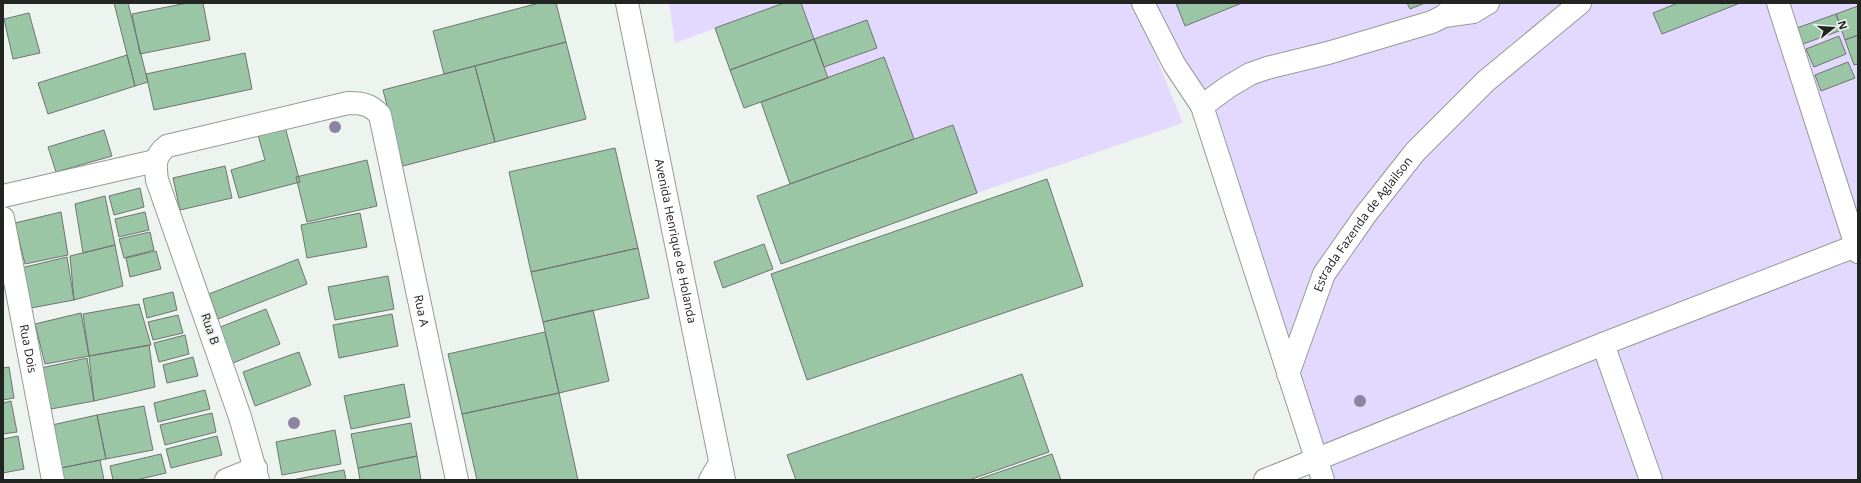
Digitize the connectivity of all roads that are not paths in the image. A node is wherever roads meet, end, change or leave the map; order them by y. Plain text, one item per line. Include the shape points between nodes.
1 (627, 3) edge
2 (1143, 3) edge
3 (1488, 3) edge
4 (1580, 3) edge
5 (1778, 3) edge
6 (1451, 10) edge
7 (1202, 106) junction
8 (156, 170) junction
9 (3, 196) edge
10 (3, 218) edge
11 (1857, 248) edge
12 (1603, 344) junction
13 (1288, 374) junction
14 (1315, 459) junction
15 (257, 474) edge
16 (718, 474) edge
17 (53, 480) edge
18 (226, 480) edge
19 (457, 480) edge
20 (1265, 480) edge
21 (1323, 480) edge
22 (1651, 480) edge

1 - 16 street, Avenida Henrique de Holanda
2 - 7 street via 1174,64
3 - 6 street via 1473,12
4 - 13 street, Estrada Fazenda de Aglailson via 1486,81 1410,158 1324,274
5 - 11 street
6 - 7 street via 1432,22 1250,74
7 - 13 street
8 - 9 street
8 - 15 street, Rua B
8 - 19 street, Rua A via 160,151 167,146 348,103 362,103 380,114
10 - 17 street, Rua Dois
11 - 12 street
12 - 14 street
12 - 22 street
13 - 14 street
14 - 20 street
14 - 21 street
15 - 18 street

